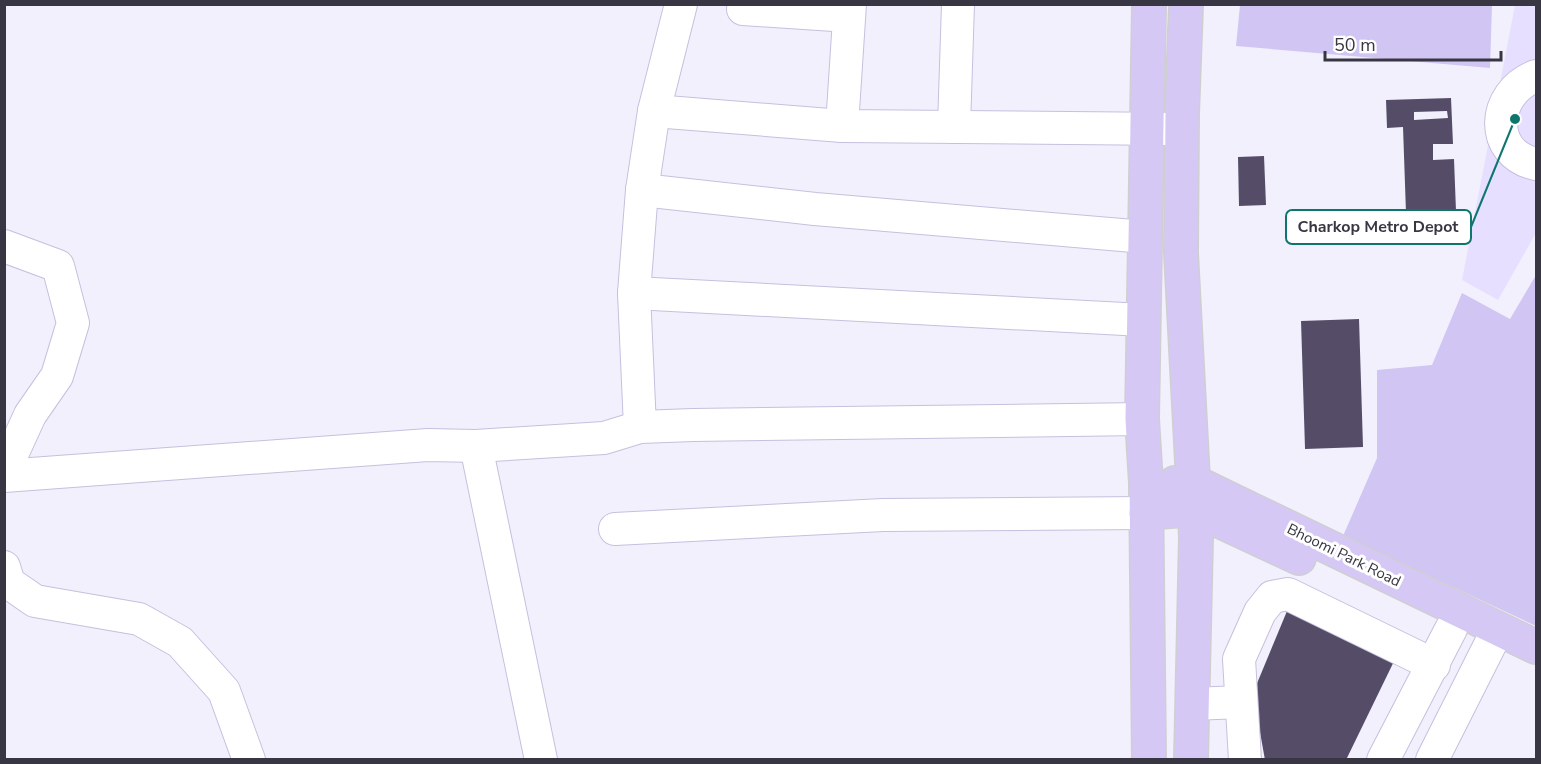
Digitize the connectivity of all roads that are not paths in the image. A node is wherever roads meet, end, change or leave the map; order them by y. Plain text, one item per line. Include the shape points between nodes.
1 (681, 4) edge
2 (958, 4) edge
3 (743, 9) dead end
4 (850, 10) edge
5 (1149, 20) edge
6 (1186, 20) edge
7 (1536, 76) edge
8 (654, 111) junction
9 (842, 126) junction
10 (954, 127) junction
11 (1182, 129) junction
12 (1148, 130) junction
13 (1536, 164) edge
14 (642, 190) junction
15 (1145, 237) junction
16 (4, 246) edge
17 (634, 294) junction
18 (1143, 320) junction
19 (1142, 419) junction
20 (640, 428) junction
21 (476, 446) junction
22 (4, 474) edge
23 (1194, 496) junction
24 (1146, 498) junction
25 (615, 529) dead end
26 (1311, 551) junction
27 (4, 567) edge
28 (1451, 629) junction
29 (1493, 638) junction
30 (1536, 647) edge
31 (1434, 665) junction
32 (1536, 671) edge
33 (1240, 702) junction
34 (1192, 704) junction
35 (249, 759) edge
36 (541, 759) edge
37 (1149, 759) edge
38 (1191, 759) edge
39 (1245, 759) edge
40 (1383, 759) edge
41 (1432, 759) edge

1 - 8 street
2 - 10 street
3 - 4 street
4 - 9 street
5 - 6 main road
5 - 12 main road
6 - 11 main road
7 - 13 street via 1513,89 1501,116 1508,144 1518,156
8 - 9 street
8 - 14 street
9 - 10 street
10 - 12 street
11 - 12 street
11 - 23 main road via 1181,253
12 - 15 main road
14 - 15 street
14 - 17 street
15 - 18 main road
16 - 22 street via 58,266 73,323 57,376 30,415
17 - 18 street
17 - 20 street
18 - 19 main road
19 - 20 street
19 - 24 main road
20 - 21 street via 604,438
21 - 22 street via 428,445
21 - 36 street
23 - 24 main road, Bhoomi Park Road
23 - 26 main road, Bhoomi Park Road
23 - 34 main road
24 - 25 street
24 - 37 main road
26 - 28 main road, Bhoomi Park Road
26 - 29 main road, Bhoomi Park Road
27 - 35 street via 9,583 35,601 139,619 180,642 224,691
28 - 29 main road, Bhoomi Park Road
28 - 31 street
29 - 30 main road, Bhoomi Park Road
29 - 32 main road, Bhoomi Park Road
29 - 41 street
31 - 33 street via 1288,594 1272,597 1260,612 1239,659
31 - 40 street
33 - 34 street
33 - 39 street
34 - 38 main road

